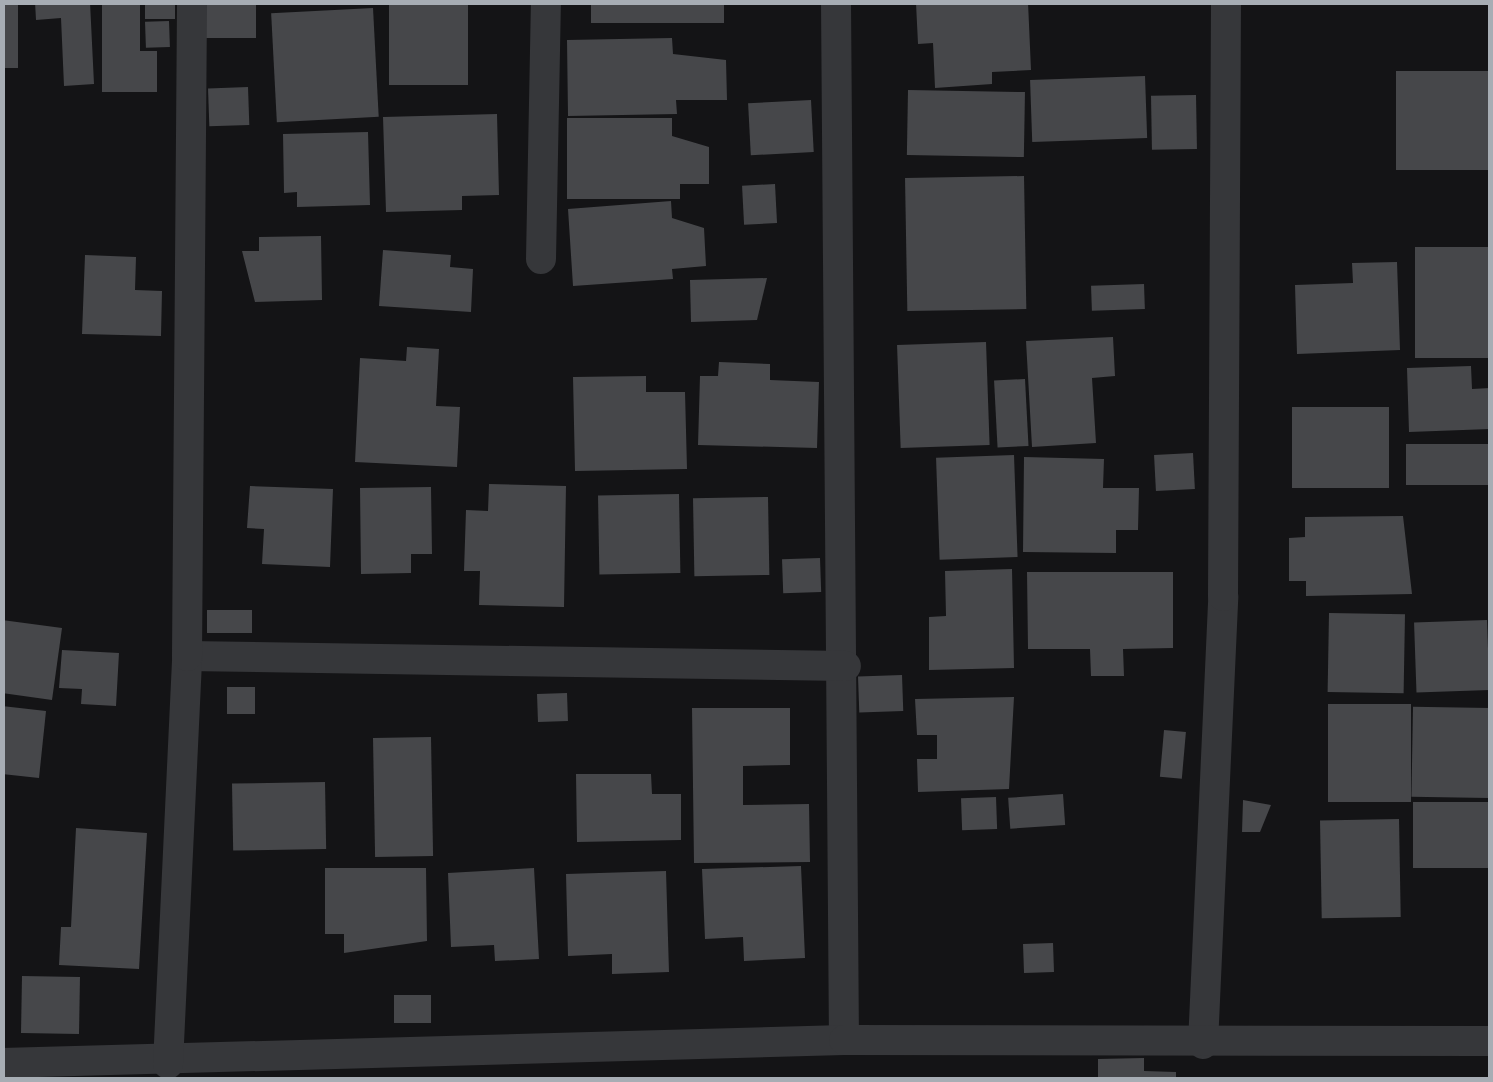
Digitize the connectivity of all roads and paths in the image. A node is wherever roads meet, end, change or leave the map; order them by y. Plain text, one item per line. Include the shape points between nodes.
1 (192, 2) edge
2 (546, 2) edge
3 (836, 2) edge
4 (1226, 2) edge
5 (540, 259) dead end
6 (186, 656) junction
7 (846, 666) junction
8 (844, 1040) junction
9 (1490, 1040) edge
10 (1203, 1044) junction
11 (2, 1063) edge
12 (168, 1064) junction

1 - 6 street
2 - 5 street
3 - 7 street
4 - 10 street via 1224,596
6 - 7 street
6 - 12 street
7 - 8 street
8 - 10 street
8 - 12 street
9 - 10 street
11 - 12 street

